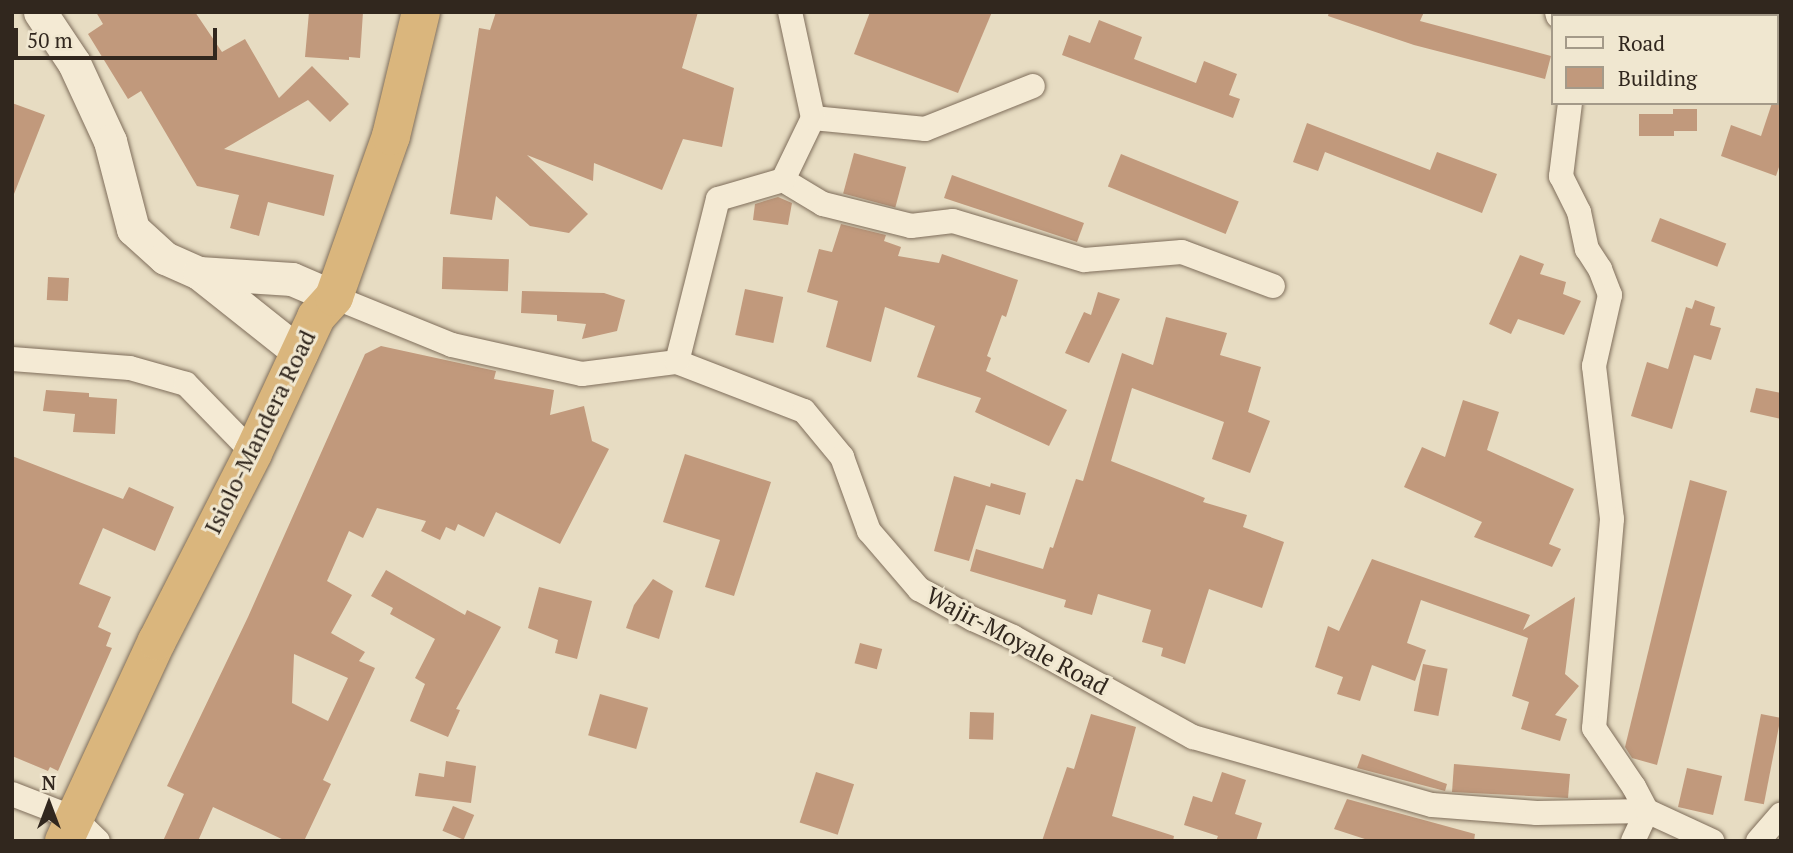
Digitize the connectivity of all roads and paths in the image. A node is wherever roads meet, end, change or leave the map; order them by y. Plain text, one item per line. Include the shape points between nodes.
1 (40, 12) edge
2 (421, 12) edge
3 (790, 12) edge
4 (1033, 86) dead end
5 (1570, 105) edge
6 (813, 118) junction
7 (783, 180) junction
8 (199, 273) junction
9 (1273, 286) dead end
10 (334, 297) junction
11 (301, 354) junction
12 (12, 359) edge
13 (677, 362) junction
14 (253, 453) junction
15 (12, 794) edge
16 (1647, 811) junction
17 (1781, 815) edge
18 (79, 833) edge
19 (1633, 841) edge
20 (1712, 841) edge
21 (1758, 841) edge

1 - 8 main road via 74,63 110,141 133,229 165,258
2 - 10 highway, Isiolo-Mandera Road via 391,136
3 - 6 street
4 - 6 street via 925,129
5 - 16 street via 1561,176 1579,212 1587,249 1610,295 1594,366 1612,519 1594,728
6 - 7 street
7 - 9 street via 823,204 911,226 953,221 1084,260 1182,252
7 - 13 street via 718,199
8 - 10 main road via 292,279
8 - 11 main road
10 - 11 highway, Isiolo-Mandera Road via 316,317
10 - 13 street, Wajir-Moyale Road via 452,345 582,374
11 - 14 highway, Isiolo-Mandera Road
12 - 14 street via 130,368 186,384
13 - 16 street, Wajir-Moyale Road via 804,411 842,457 869,531 919,589 1193,737 1432,805 1537,813
14 - 18 highway, Isiolo-Mandera Road via 157,641
15 - 18 street
16 - 19 street
16 - 20 street, Wajir-Moyale Road
17 - 21 street

